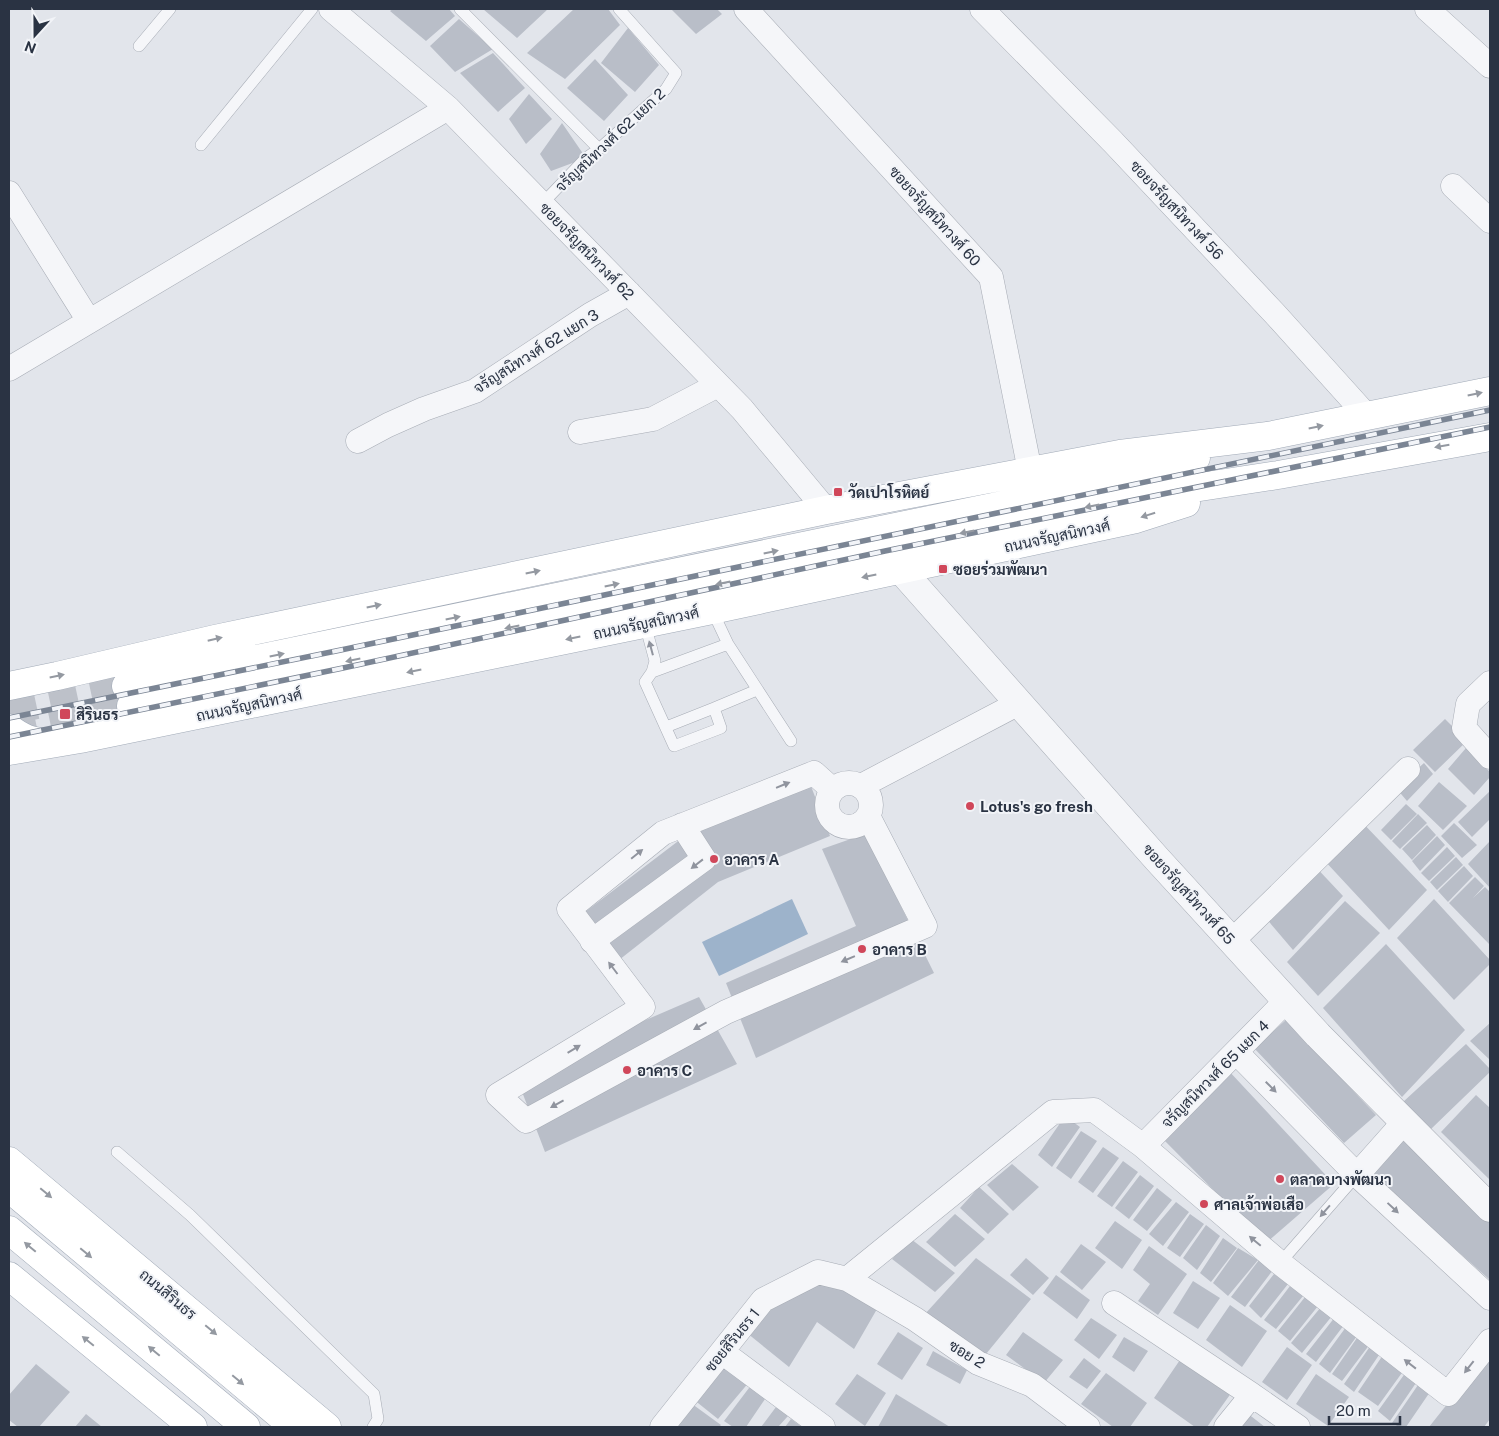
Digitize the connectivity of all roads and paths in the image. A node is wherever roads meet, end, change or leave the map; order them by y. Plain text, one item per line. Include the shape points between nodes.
1 (170, 9) edge
2 (312, 9) edge
3 (331, 9) edge
4 (460, 9) edge
5 (619, 9) edge
6 (746, 9) edge
7 (982, 9) edge
8 (1427, 9) edge
9 (139, 46) dead end
10 (1490, 66) edge
11 (448, 108) junction
12 (201, 144) dead end
13 (599, 149) junction
14 (1453, 186) dead end
15 (9, 193) edge
16 (542, 204) junction
17 (1490, 221) edge
18 (629, 293) junction
19 (88, 322) junction
20 (9, 369) edge
21 (718, 385) junction
22 (1490, 391) edge
23 (1367, 416) junction
24 (580, 432) dead end
25 (1268, 436) junction
26 (1490, 437) edge
27 (358, 441) dead end
28 (1030, 471) junction
29 (1278, 475) junction
30 (826, 510) junction
31 (900, 569) junction
32 (712, 610) junction
33 (645, 624) junction
34 (728, 644) junction
35 (652, 672) junction
36 (1490, 683) edge
37 (16, 688) edge
38 (758, 690) junction
39 (1019, 703) junction
40 (714, 708) junction
41 (666, 727) junction
42 (9, 728) edge
43 (791, 741) dead end
44 (59, 742) junction
45 (9, 751) edge
46 (1490, 757) edge
47 (1408, 769) dead end
48 (861, 786) junction
49 (833, 790) junction
50 (868, 816) junction
51 (682, 825) junction
52 (592, 941) junction
53 (1232, 941) junction
54 (1286, 1001) junction
55 (1236, 1053) junction
56 (1404, 1122) junction
57 (1143, 1146) junction
58 (117, 1152) dead end
59 (9, 1162) edge
60 (1357, 1175) junction
61 (9, 1188) edge
62 (1490, 1208) edge
63 (9, 1230) edge
64 (1280, 1263) junction
65 (9, 1276) edge
66 (847, 1280) junction
67 (1490, 1298) edge
68 (1114, 1303) dead end
69 (1490, 1340) edge
70 (722, 1352) junction
71 (1252, 1395) junction
72 (193, 1427) edge
73 (246, 1427) edge
74 (294, 1427) edge
75 (327, 1427) edge
76 (373, 1427) edge
77 (662, 1427) edge
78 (823, 1427) edge
79 (1088, 1427) edge
80 (1226, 1427) edge
81 (1298, 1427) edge

1 - 9 lane
2 - 12 lane
3 - 11 street, ซอยจรัญสนิทวงศ์ 62
4 - 13 lane
5 - 13 lane, จรัญสนิทวงศ์ 62 แยก 2 via 676,73 666,89
6 - 28 street, ซอยจรัญสนิทวงศ์ 60 via 991,277
7 - 23 street, ซอยจรัญสนิทวงศ์ 56 via 1276,314
8 - 10 street
11 - 16 street, ซอยจรัญสนิทวงศ์ 62
11 - 19 street
13 - 16 lane, จรัญสนิทวงศ์ 62 แยก 2 via 586,158
14 - 17 street
15 - 19 street
16 - 18 street, ซอยจรัญสนิทวงศ์ 62
18 - 21 street, ซอยจรัญสนิทวงศ์ 62
18 - 27 street, จรัญสนิทวงศ์ 62 แยก 3 via 474,392 424,408
19 - 20 street
21 - 24 street via 653,419
21 - 30 street, ซอยจรัญสนิทวงศ์ 62
23 -> 22 main road, ถนนจรัญสนิทวงศ์
25 -> 23 main road, ถนนจรัญสนิทวงศ์
25 - 28 main road, ถนนจรัญสนิทวงศ์ via 1120,454
29 -> 25 main road, ถนนจรัญสนิทวงศ์ via 1118,500 129,696 1123,480
26 -> 29 main road, ถนนจรัญสนิทวงศ์
28 - 30 main road, ถนนจรัญสนิทวงศ์
29 -> 31 main road, ถนนจรัญสนิทวงศ์ via 1136,519
37 -> 30 main road, ถนนจรัญสนิทวงศ์ via 215,639
31 -> 32 main road, ถนนจรัญสนิทวงศ์
31 - 39 street, ซอยจรัญสนิทวงศ์ 65
32 - 33 main road, ถนนจรัญสนิทวงศ์
32 - 34 lane
35 -> 33 lane via 655,661
33 -> 44 main road, ถนนจรัญสนิทวงศ์
34 - 35 lane
34 - 38 lane
35 - 41 lane via 645,682
36 - 46 street via 1468,704 1464,728
38 - 40 lane
38 - 43 lane
39 - 48 street
39 - 53 street, ซอยจรัญสนิทวงศ์ 65
40 - 41 lane
40 - 41 lane via 721,728 674,746
42 - 44 main road via 20,738 33,742
44 - 45 main road, ถนนจรัญสนิทวงศ์
47 - 53 street
48 - 49 street via 846,783
48 - 50 street via 871,803
49 - 50 street via 827,803 836,823 850,827
51 -> 49 street via 814,773
50 -> 52 street via 925,926 726,1012 526,1121 498,1095 643,1007
51 -> 52 street via 704,859
52 -> 51 street via 569,909 663,832
53 - 54 street, ซอยจรัญสนิทวงศ์ 65
54 - 55 street, จรัญสนิทวงศ์ 65 แยก 4
54 - 56 street, ซอยจรัญสนิทวงศ์ 65
55 - 57 street, จรัญสนิทวงศ์ 65 แยก 4
55 -> 60 street
56 - 60 street
56 - 62 street, ซอยจรัญสนิทวงศ์ 65
64 -> 57 street
57 - 66 street via 1094,1110 1053,1112
58 - 76 lane via 190,1215 374,1394 378,1419
59 -> 75 main road, ถนนสิรินธร
60 -> 64 lane
60 -> 67 street
61 -> 74 main road, ถนนสิรินธร
73 -> 63 main road
69 -> 64 street via 1448,1394
72 -> 65 main road
66 - 70 street, ซอยสิรินธร 1 via 818,1272 764,1300
66 - 79 street, ซอย 2 via 914,1319 978,1363 1032,1385
68 - 71 street
70 - 77 street, ซอยสิรินธร 1
70 - 78 street
71 - 80 street
71 - 81 street

